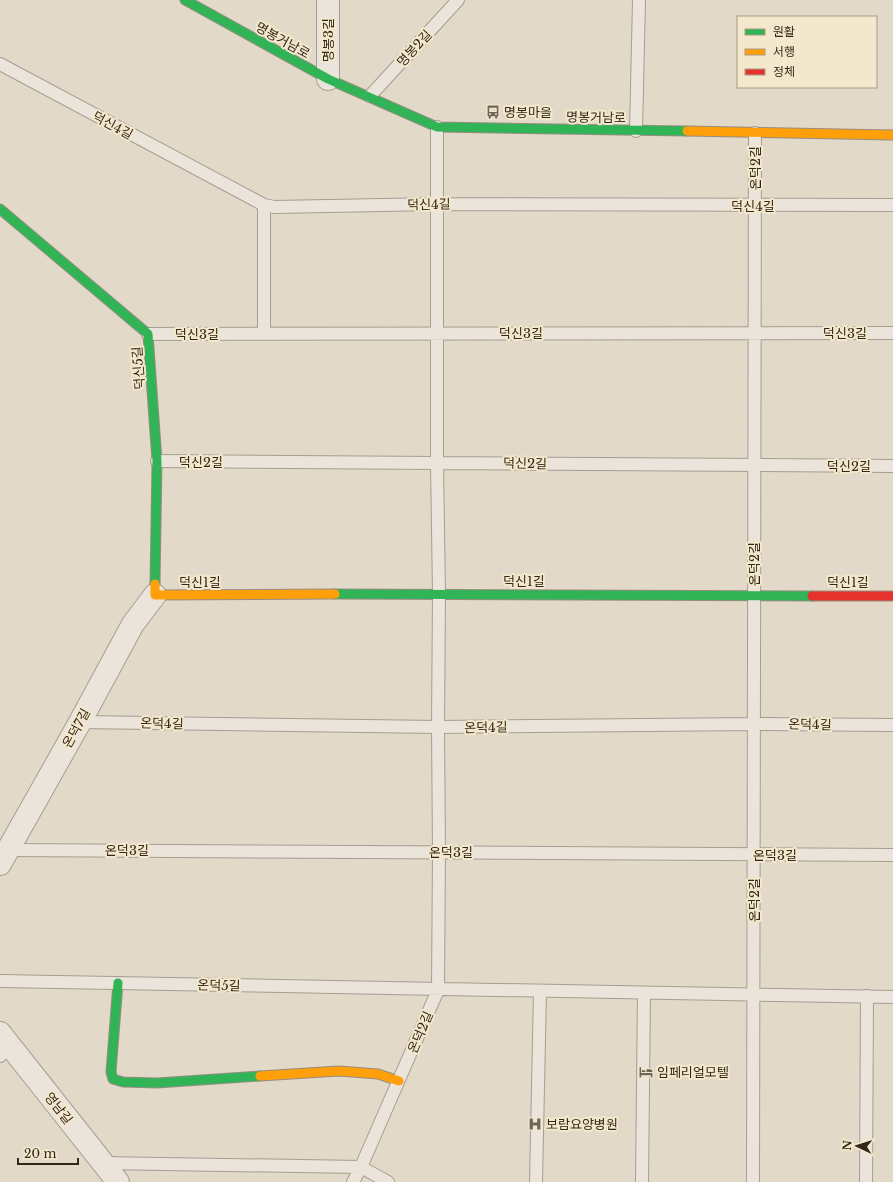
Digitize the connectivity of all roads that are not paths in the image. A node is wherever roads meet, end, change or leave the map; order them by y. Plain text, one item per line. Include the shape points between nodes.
1 (185, 0) edge
2 (328, 0) edge
3 (458, 0) edge
4 (639, 0) edge
5 (0, 64) edge
6 (328, 79) junction
7 (370, 96) junction
8 (437, 126) junction
9 (636, 130) junction
10 (755, 133) junction
11 (893, 135) edge
12 (437, 204) junction
13 (264, 205) junction
14 (893, 205) edge
15 (755, 206) junction
16 (0, 209) edge
17 (437, 333) junction
18 (755, 333) junction
19 (893, 333) edge
20 (148, 334) junction
21 (264, 334) junction
22 (157, 461) junction
23 (437, 462) junction
24 (755, 465) junction
25 (893, 466) edge
26 (439, 594) junction
27 (155, 595) junction
28 (754, 595) junction
29 (893, 596) edge
30 (80, 722) junction
31 (754, 724) junction
32 (893, 725) edge
33 (438, 727) junction
34 (439, 852) junction
35 (754, 855) junction
36 (893, 855) edge
37 (4, 857) edge
38 (0, 981) edge
39 (118, 983) junction
40 (438, 990) junction
41 (540, 991) junction
42 (644, 993) junction
43 (754, 994) junction
44 (867, 996) junction
45 (893, 997) edge
46 (4, 1046) edge
47 (399, 1081) junction
48 (102, 1162) junction
49 (361, 1167) junction
50 (118, 1182) edge
51 (353, 1182) edge
52 (388, 1182) edge
53 (536, 1182) edge
54 (642, 1182) edge
55 (753, 1182) edge
56 (866, 1182) edge

1 - 6 street, 명봉거남로
2 - 6 street, 명봉3길
3 - 7 lane, 명봉2길
4 - 9 lane
5 - 13 lane, 덕신4길
6 - 7 street, 명봉거남로
7 - 8 street, 명봉거남로
8 - 9 street, 명봉거남로
8 - 12 lane
9 - 10 street, 명봉거남로
10 - 11 street, 명봉거남로
10 - 15 lane, 온덕2길
12 - 13 lane, 덕신4길 via 274,207
12 - 15 lane, 덕신4길
12 - 17 lane
13 - 21 lane
14 - 15 lane, 덕신4길
15 - 18 lane, 온덕2길
16 - 20 street, 덕신5길
17 - 18 lane, 덕신3길
17 - 21 lane, 덕신3길
17 - 23 lane
18 - 19 lane, 덕신3길
18 - 24 lane, 온덕2길
20 - 21 lane, 덕신3길
20 - 22 street, 덕신5길
22 - 23 lane, 덕신2길
22 - 27 street, 덕신5길
23 - 24 lane, 덕신2길
23 - 26 lane
24 - 25 lane, 덕신2길
24 - 28 lane, 온덕2길
26 - 27 street, 덕신1길
26 - 28 street, 덕신1길
26 - 33 lane
27 - 30 street, 온덕7길 via 133,624
28 - 29 street, 덕신1길
28 - 31 lane, 온덕2길
30 - 33 lane, 온덕4길
30 - 37 street, 온덕7길
31 - 32 lane, 온덕4길
31 - 33 lane, 온덕4길
31 - 35 lane, 온덕2길
33 - 34 lane
34 - 35 lane, 온덕3길
34 - 37 lane, 온덕3길
34 - 40 lane
35 - 36 lane, 온덕3길
35 - 43 lane, 온덕2길
38 - 39 lane, 온덕5길
39 - 40 lane, 온덕5길
39 - 47 street via 111,1072 113,1079 117,1081 157,1083 339,1071 378,1074
40 - 41 lane
40 - 47 lane, 온덕2길
41 - 42 lane
41 - 53 lane
42 - 43 lane
42 - 54 lane
43 - 44 lane
43 - 55 lane, 온덕2길
44 - 45 lane
44 - 56 lane
46 - 48 street, 영남길
47 - 49 lane, 온덕2길
48 - 49 lane
48 - 50 street, 영남길
49 - 51 lane, 온덕2길
49 - 52 lane

